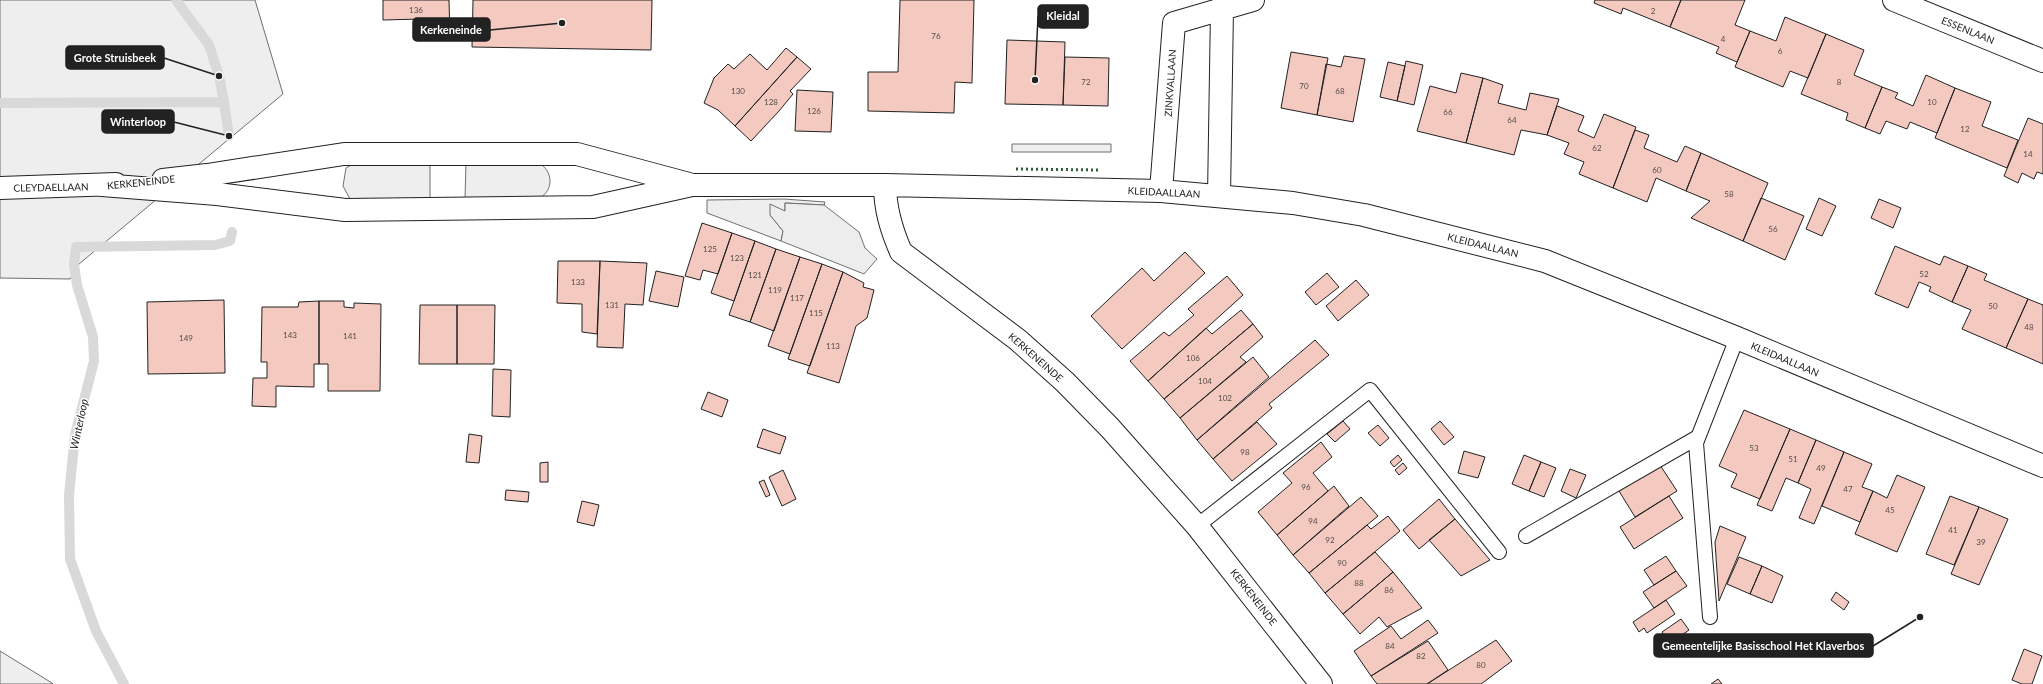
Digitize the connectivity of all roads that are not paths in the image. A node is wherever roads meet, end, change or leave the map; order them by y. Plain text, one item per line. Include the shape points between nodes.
1 (1253, 0) edge
2 (1894, 0) edge
3 (1222, 9) junction
4 (2043, 60) edge
5 (692, 184) junction
6 (102, 185) junction
7 (885, 185) junction
8 (0, 188) edge
9 (1161, 191) junction
10 (1219, 196) junction
11 (1737, 338) junction
12 (1698, 436) junction
13 (2043, 466) edge
14 (1197, 526) junction
15 (1526, 536) dead end
16 (1500, 552) dead end
17 (1710, 617) dead end
18 (1321, 684) edge

1 - 3 street, ZINKVALLAAN
2 - 4 street, ESSENLAAN
3 - 9 street, ZINKVALLAAN via 1174,23
3 - 10 street
5 - 6 street, KERKENEINDE via 593,208 353,210 217,194
5 - 6 street, KERKENEINDE via 576,154 344,154 207,175
5 - 7 street, KERKENEINDE
6 - 8 street, CLEYDAELLAAN
7 - 9 street, KLEIDAALLAAN
7 - 14 street, KERKENEINDE via 886,210 902,252 1018,340 1065,382 1110,428
9 - 10 street, KLEIDAALLAAN
10 - 11 street, KLEIDAALLAAN via 1293,203 1364,214 1545,261
11 - 12 lane
11 - 13 street, KLEIDAALLAAN
12 - 15 lane
12 - 17 lane via 1696,443
14 - 16 lane via 1370,390
14 - 18 street, KERKENEINDE

